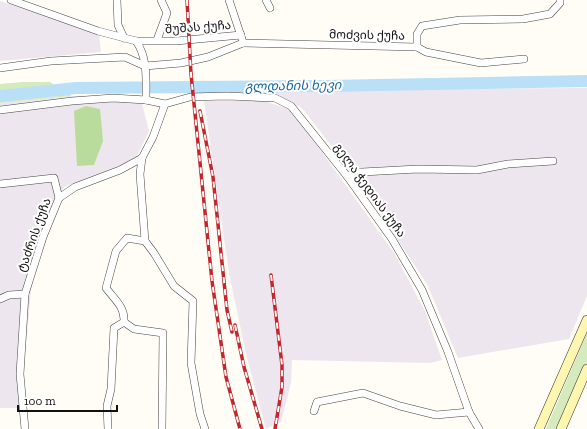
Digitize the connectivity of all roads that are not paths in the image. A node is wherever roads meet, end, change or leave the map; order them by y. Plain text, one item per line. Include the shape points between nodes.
1 (12, 0) edge
2 (112, 0) edge
3 (117, 0) edge
4 (162, 0) edge
5 (229, 0) edge
6 (266, 0) edge
7 (560, 0) edge
8 (270, 8) dead end
9 (117, 10) junction
10 (241, 35) junction
11 (124, 38) junction
12 (157, 40) junction
13 (136, 41) junction
14 (243, 43) junction
15 (417, 47) junction
16 (524, 59) dead end
17 (0, 68) edge
18 (146, 68) junction
19 (146, 97) junction
20 (165, 104) junction
21 (0, 110) edge
22 (142, 158) junction
23 (553, 161) dead end
24 (348, 176) junction
25 (0, 184) edge
26 (59, 198) junction
27 (145, 241) junction
28 (25, 294) junction
29 (0, 300) edge
30 (587, 320) edge
31 (124, 322) junction
32 (587, 369) edge
33 (584, 380) edge
34 (314, 411) dead end
35 (469, 412) junction
36 (25, 429) edge
37 (108, 429) edge
38 (162, 429) edge
39 (205, 429) edge
40 (479, 429) edge
41 (539, 429) edge
42 (561, 429) edge

1 - 11 street, შუშას ქუჩა
2 - 9 street
3 - 9 street
4 - 12 street, შუშას ქუჩა via 167,13
5 - 10 street
6 - 8 street
7 - 15 street, მოძვის ქუჩა via 550,14 523,19 460,20 422,26 417,34
9 - 11 street via 118,25
10 - 12 street, შუშას ქუჩა via 176,41
10 - 14 street
11 - 13 street, შუშას ქუჩა
12 - 13 street, შუშას ქუჩა
13 - 18 street via 141,48
14 - 15 street, მოძვის ქუჩა
14 - 18 street via 208,57
15 - 16 street via 426,52 481,63
17 - 18 street via 51,61 125,57
18 - 19 street
19 - 20 street, გელა ჭედიას ქუჩა
19 - 21 street, გელა ჭედიას ქუჩა via 72,101
20 - 22 street
20 - 24 street, გელა ჭედიას ქუჩა via 190,97 275,98 291,106 302,116
22 - 26 street, ტაძრის ქუჩა via 120,170 75,187
22 - 27 street via 140,174
23 - 24 street via 508,164 477,170 418,168 362,172
24 - 35 street, გელა ჭედიას ქუჩა via 392,239 422,290
25 - 26 street via 54,178
26 - 28 street, ტაძრის ქუჩა
27 - 31 street via 127,238 116,251 106,288 123,308
27 - 39 street via 174,286 193,301 191,363
28 - 29 street via 9,295
28 - 36 street, ტაძრის ქუჩა via 20,374
30 - 41 main road
31 - 37 street via 114,328 111,389 107,406
31 - 38 street via 134,329 163,333
32 - 33 main road
33 - 42 main road
34 - 35 street via 317,402 363,393 436,415
35 - 40 street, გელა ჭედიას ქუჩა

